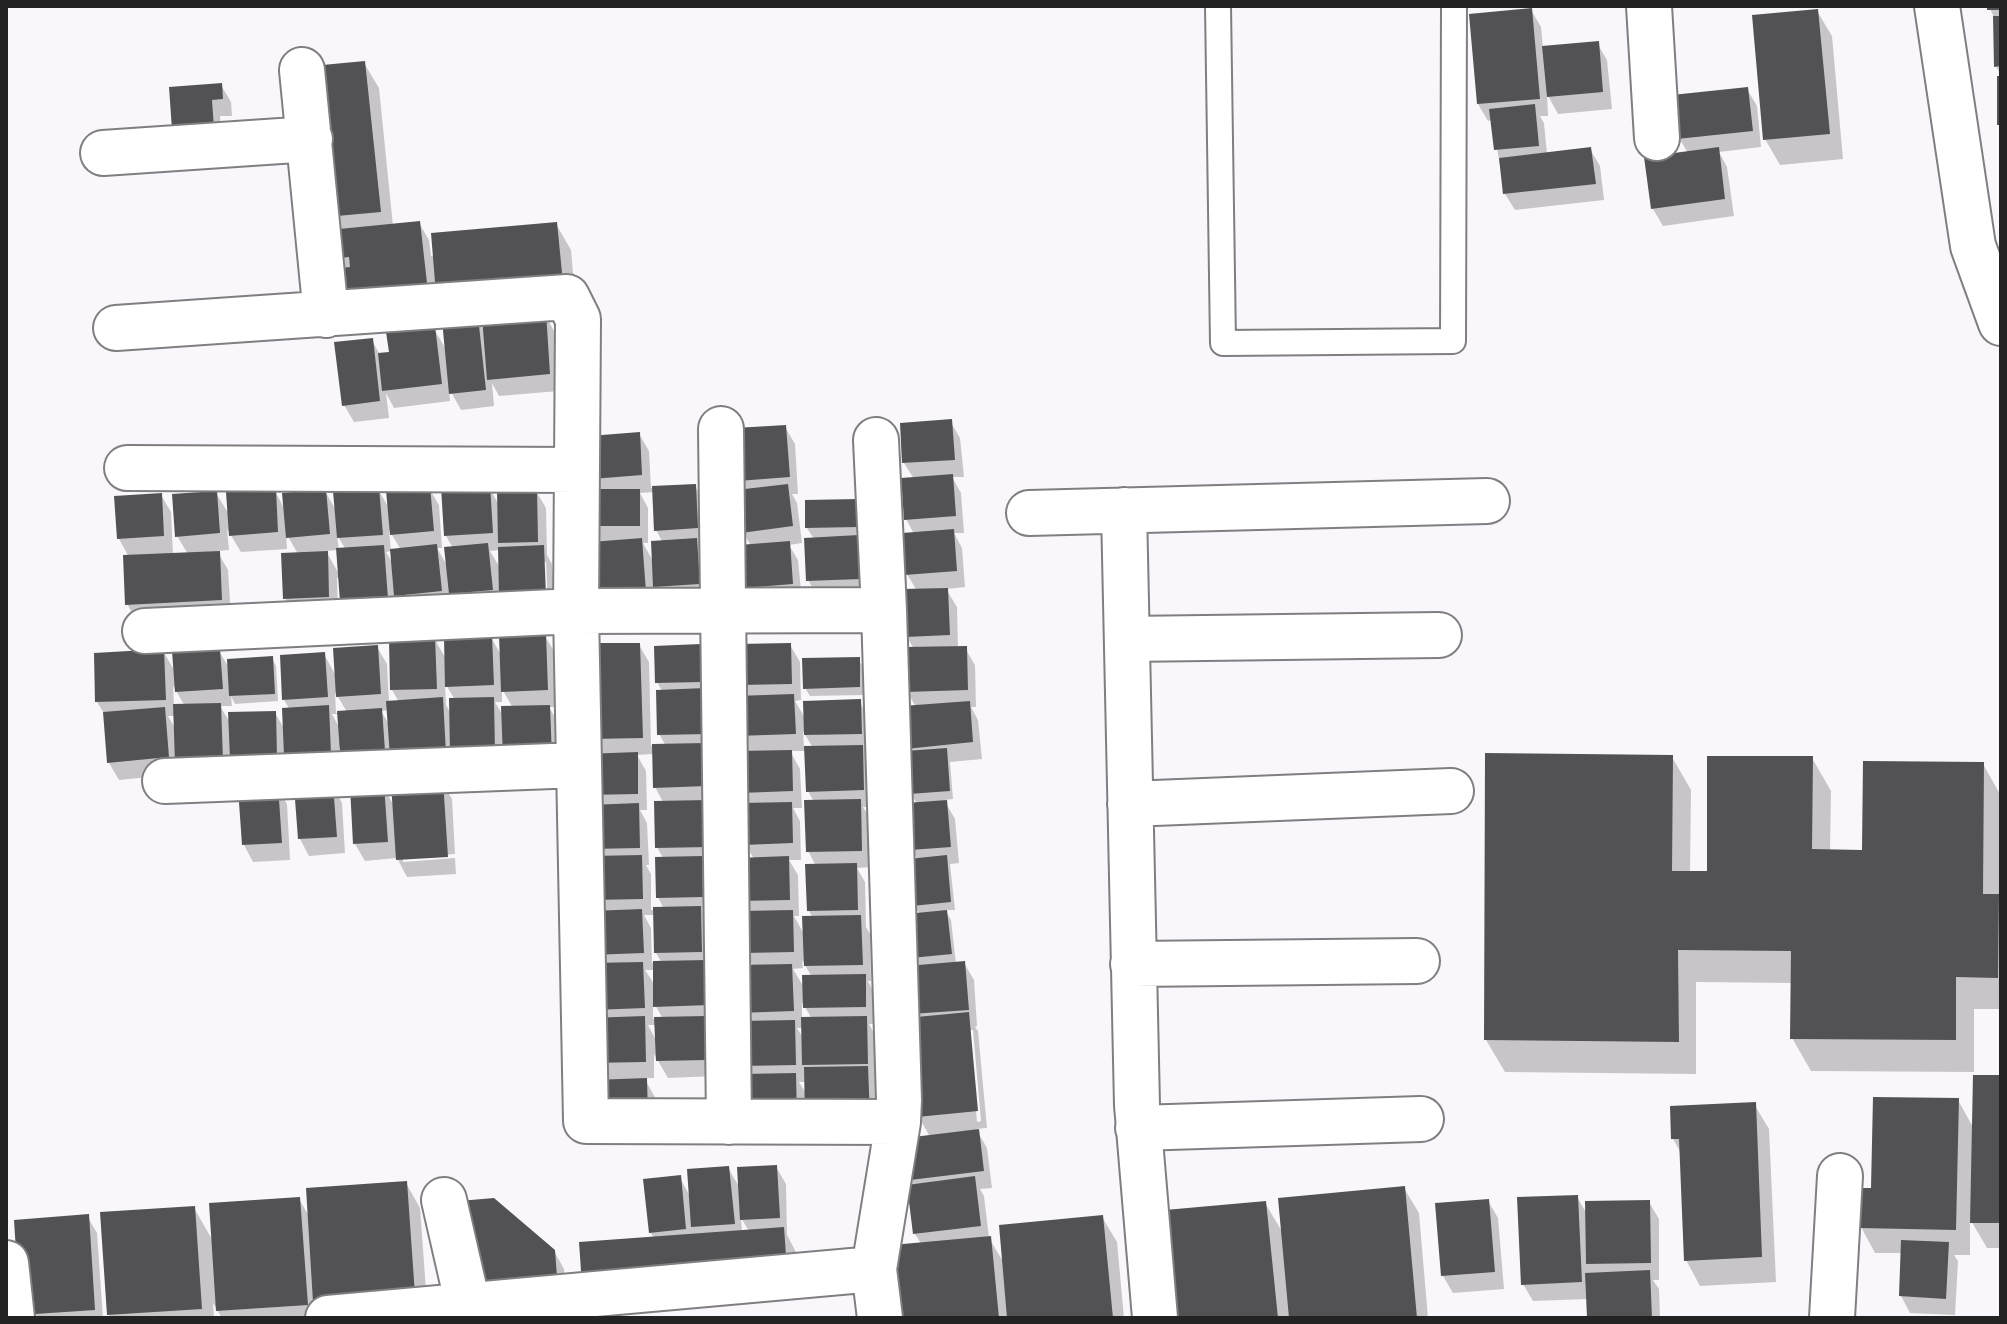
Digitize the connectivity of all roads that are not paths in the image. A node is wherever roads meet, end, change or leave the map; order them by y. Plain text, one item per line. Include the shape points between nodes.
1 (1218, 6) edge
2 (1454, 6) edge
3 (1649, 6) edge
4 (1937, 6) edge
5 (302, 70) dead end
6 (1657, 138) dead end
7 (310, 139) junction
8 (103, 153) dead end
9 (326, 315) junction
10 (2001, 323) edge
11 (116, 328) dead end
12 (721, 429) dead end
13 (876, 440) dead end
14 (127, 468) dead end
15 (577, 470) junction
16 (1487, 501) dead end
17 (1124, 510) junction
18 (1029, 513) dead end
19 (723, 610) junction
20 (884, 610) junction
21 (576, 611) junction
22 (145, 631) dead end
23 (1439, 635) dead end
24 (1127, 639) junction
25 (578, 765) junction
26 (165, 781) dead end
27 (1451, 791) dead end
28 (1130, 804) junction
29 (1417, 961) dead end
30 (1133, 964) junction
31 (1421, 1119) dead end
32 (729, 1122) junction
33 (898, 1122) junction
34 (1138, 1128) junction
35 (1840, 1176) dead end
36 (444, 1200) dead end
37 (6, 1263) edge
38 (874, 1269) junction
39 (468, 1305) junction
40 (12, 1318) edge
41 (328, 1318) edge
42 (880, 1318) edge
43 (1155, 1318) edge
44 (1832, 1318) edge

1 - 2 lane via 1223,343 1453,341
3 - 6 street
4 - 10 street via 1973,246
5 - 7 street
7 - 8 street
7 - 9 street
9 - 11 street
9 - 15 street via 567,297 578,319
12 - 19 street
13 - 20 street
14 - 15 street
15 - 21 street
16 - 17 street
17 - 18 street
17 - 24 street
19 - 20 street
19 - 21 street
19 - 32 street
20 - 33 street
21 - 22 street
21 - 25 street
23 - 24 street
24 - 28 street
25 - 26 street
25 - 32 street via 586,1121
27 - 28 street
28 - 30 street
29 - 30 street
30 - 34 street
31 - 34 street
32 - 33 street
33 - 38 street
34 - 43 street
35 - 44 street
36 - 39 street
37 - 40 street
38 - 39 street
38 - 42 street
39 - 41 street

